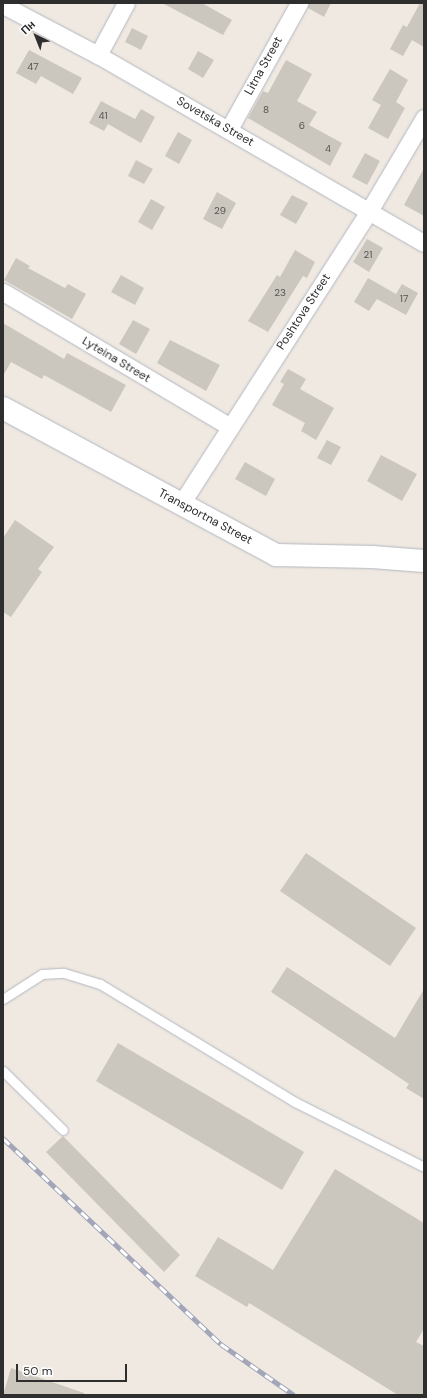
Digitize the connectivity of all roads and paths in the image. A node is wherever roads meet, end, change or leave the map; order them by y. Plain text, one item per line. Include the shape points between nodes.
1 (126, 3) edge
2 (299, 3) edge
3 (3, 5) edge
4 (98, 56) junction
5 (424, 118) edge
6 (229, 129) junction
7 (369, 211) junction
8 (424, 243) edge
9 (3, 292) edge
10 (3, 408) edge
11 (230, 427) junction
12 (181, 504) junction
13 (424, 561) edge
14 (3, 999) edge
15 (3, 1072) edge
16 (63, 1130) dead end
17 (424, 1167) edge

1 - 4 street
2 - 6 street, Litna Street
3 - 4 street, Sovetska Street
4 - 6 street, Sovetska Street
5 - 7 street, Poshtova Street
6 - 7 street, Sovetska Street
7 - 8 street, Sovetska Street
7 - 11 street, Poshtova Street
9 - 11 street, Lyteina Street
10 - 12 street, Transportna Street
11 - 12 street, Poshtova Street
12 - 13 street, Transportna Street via 276,555
14 - 17 lane via 42,974 64,972 100,984 295,1102
15 - 16 lane

